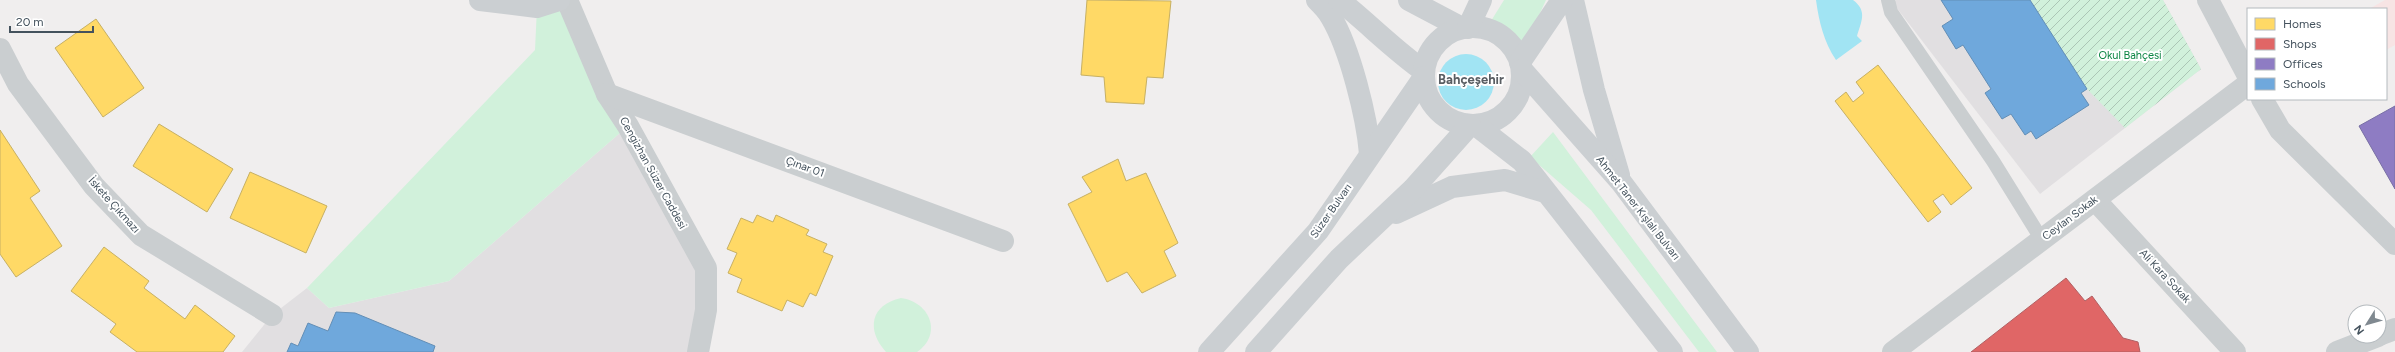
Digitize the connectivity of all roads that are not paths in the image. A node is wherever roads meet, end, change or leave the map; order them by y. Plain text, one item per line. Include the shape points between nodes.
1 (480, 0) edge
2 (559, 0) edge
3 (567, 0) edge
4 (1317, 0) edge
5 (1339, 0) edge
6 (1409, 0) edge
7 (1481, 0) edge
8 (1562, 0) edge
9 (1573, 0) edge
10 (1888, 0) edge
11 (2208, 0) edge
12 (1465, 28) junction
13 (0, 49) edge
14 (1521, 66) junction
15 (1424, 74) junction
16 (2247, 74) edge
17 (2247, 85) edge
18 (607, 94) junction
19 (2263, 100) edge
20 (1473, 126) junction
21 (1370, 154) junction
22 (1621, 182) junction
23 (1544, 192) junction
24 (2095, 200) junction
25 (1382, 219) junction
26 (2042, 240) junction
27 (1003, 241) dead end
28 (2395, 244) edge
29 (272, 315) dead end
30 (2358, 344) edge
31 (698, 352) edge
32 (1209, 352) edge
33 (1256, 352) edge
34 (1672, 352) edge
35 (1748, 352) edge
36 (1893, 352) edge
37 (2235, 352) edge
38 (2337, 352) edge

1 - 2 main road via 537,6
3 - 18 street, Cengizhan Süzer Caddesi
4 - 21 main road via 1331,16 1353,75 1368,128
5 - 15 main road
6 - 12 main road
7 - 12 main road
8 - 14 main road
9 - 22 main road via 1594,90
10 - 26 lane via 1891,12 1993,161
11 - 16 street
12 - 14 main road via 1489,30 1501,36 1511,45
12 - 15 main road via 1439,40 1430,51
13 - 29 street, İskete Çıkmazı via 18,84 94,186 141,235
14 - 20 main road via 1522,83 1511,108 1496,120
14 - 22 main road, Ahmet Taner Kışlalı Bulvarı
15 - 20 main road via 1431,103 1440,113 1451,120
15 - 21 main road, Süzer Bulvarı
17 - 24 street, Ceylan Sokak
18 - 27 street, Çınar 01
18 - 31 street, Cengizhan Süzer Caddesi via 628,126 706,268 706,310
19 - 28 street via 2280,130
20 - 23 main road via 1522,161
20 - 25 main road
21 - 32 main road, Süzer Bulvarı via 1318,231
22 - 35 main road, Ahmet Taner Kışlalı Bulvarı
23 - 25 main road via 1505,180 1452,187
23 - 34 main road
24 - 26 street, Ceylan Sokak
24 - 37 street, Ali Kara Sokak
25 - 33 main road via 1339,259
26 - 36 street, Ceylan Sokak
30 - 38 street

